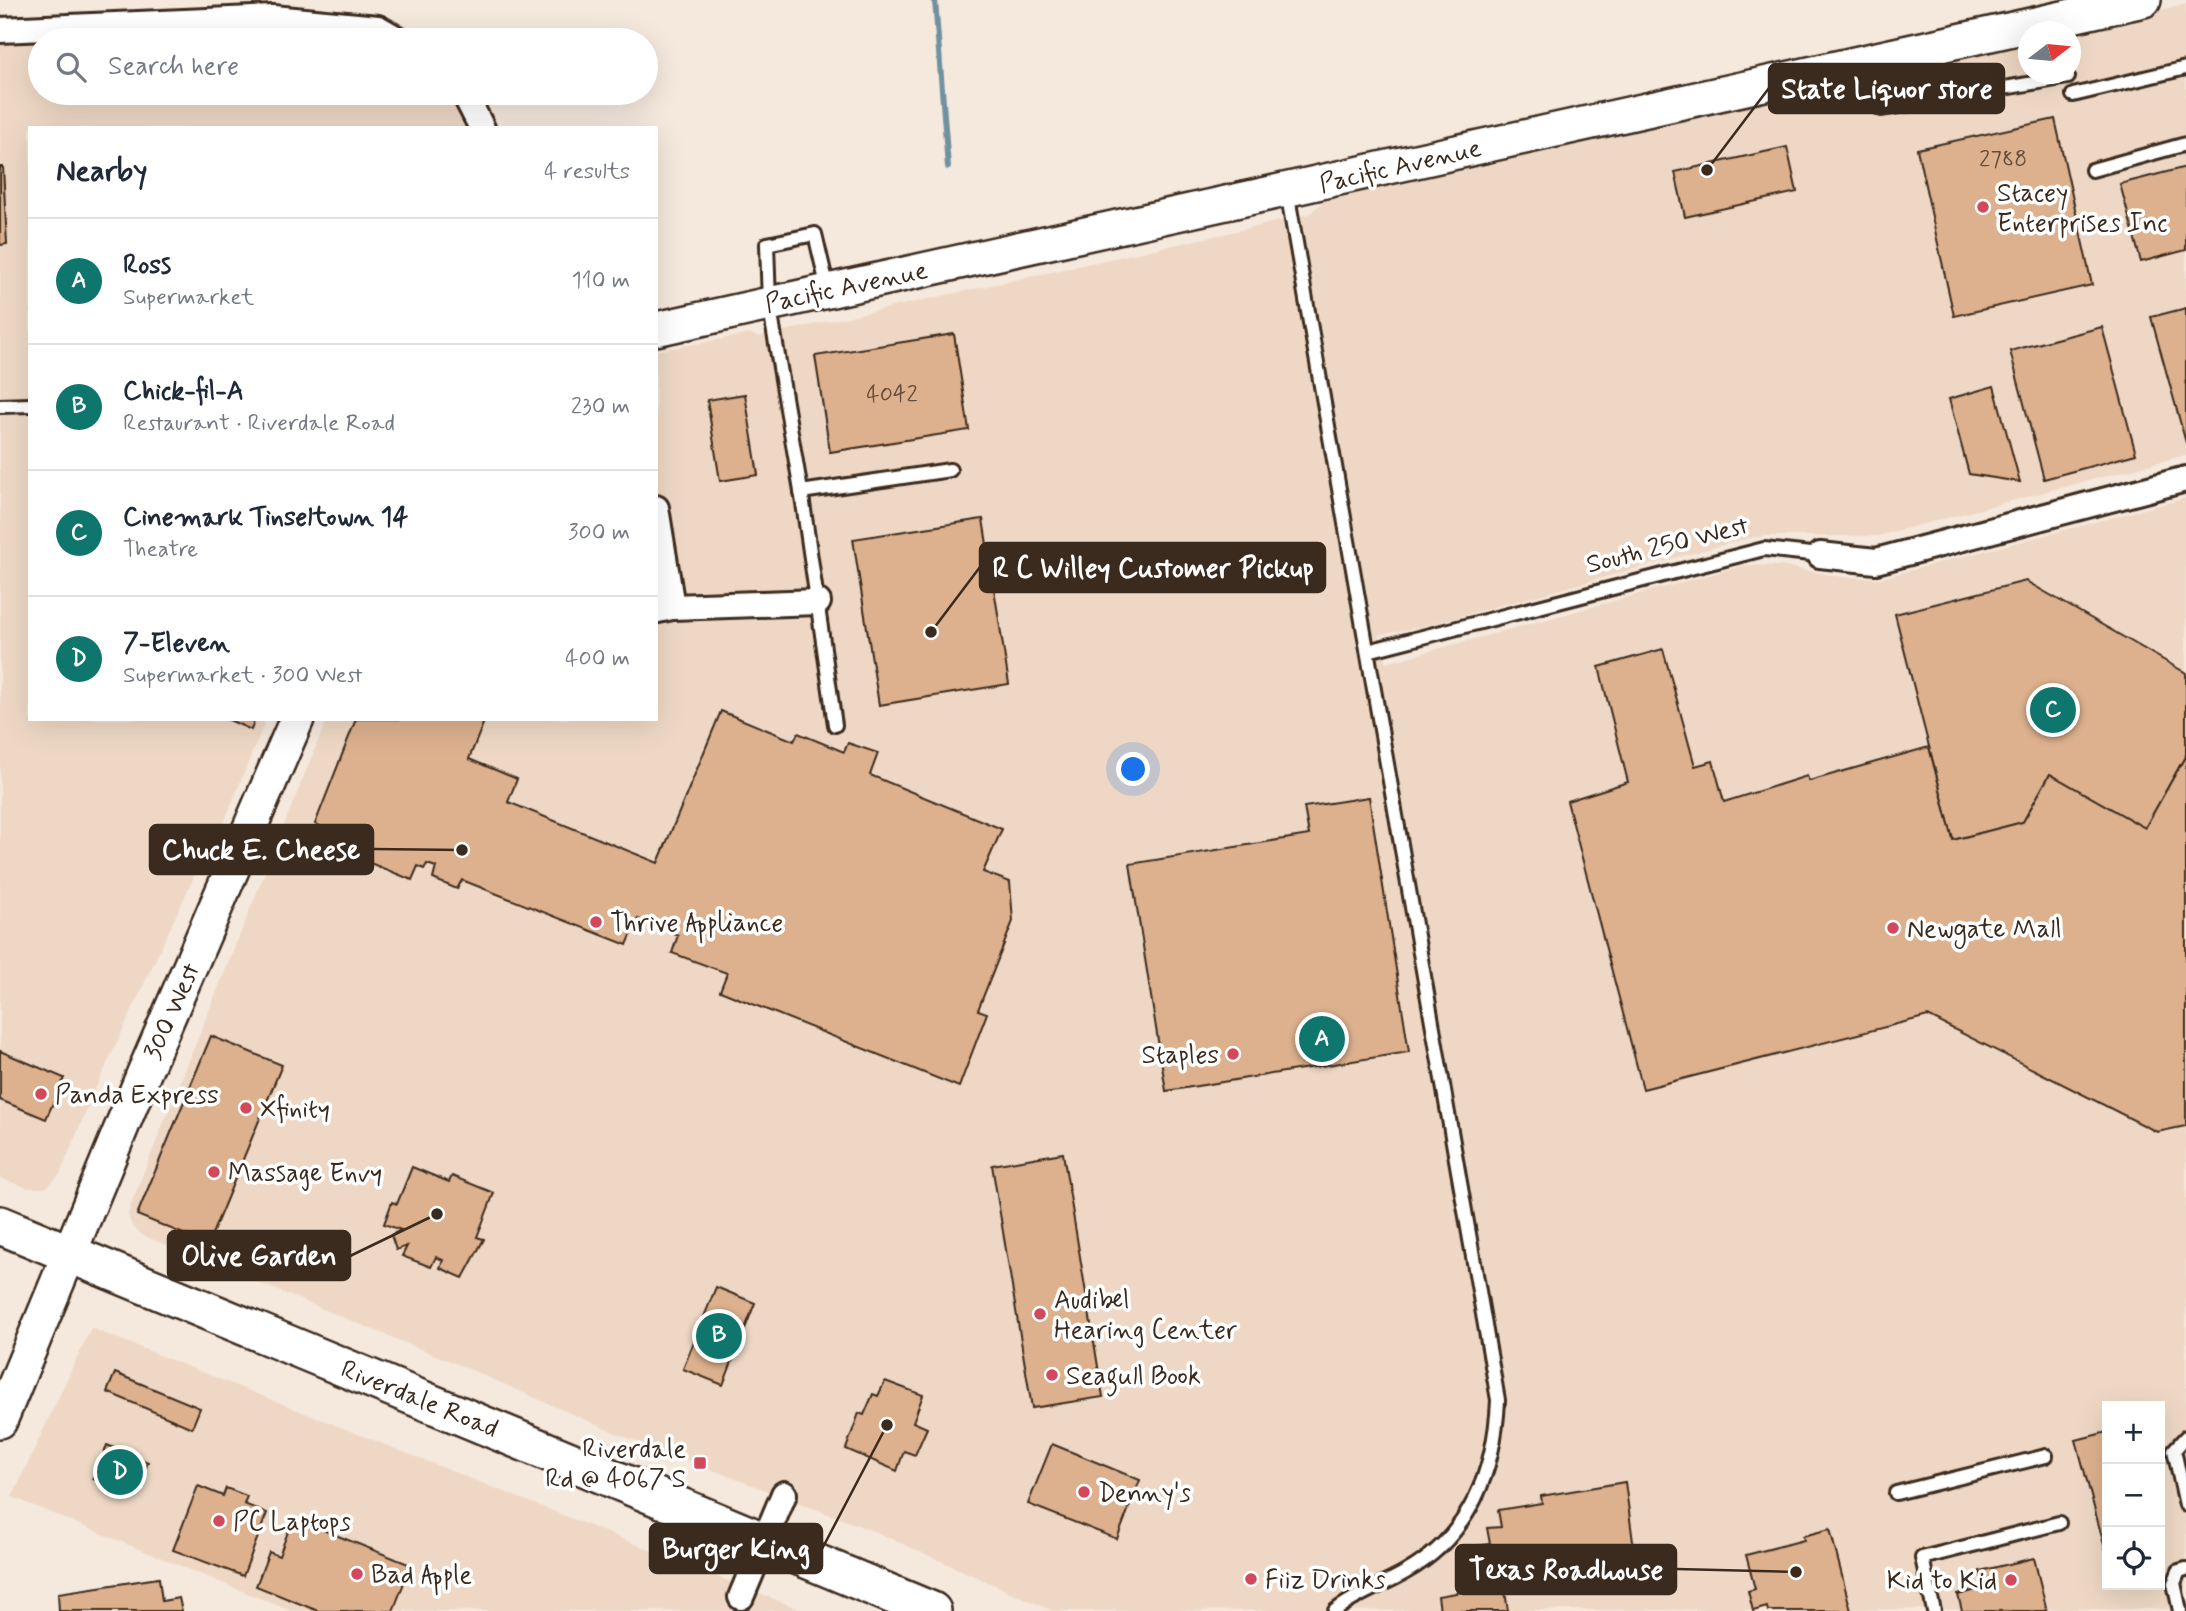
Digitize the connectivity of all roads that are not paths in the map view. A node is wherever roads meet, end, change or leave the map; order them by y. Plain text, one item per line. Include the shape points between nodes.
1 (2144, 0) edge
2 (46, 28) edge
3 (378, 28) edge
4 (28, 29) edge
5 (0, 30) edge
6 (1863, 60) junction
7 (2186, 68) edge
8 (2027, 84) edge
9 (2073, 95) dead end
10 (470, 105) edge
11 (481, 126) edge
12 (2186, 144) edge
13 (2092, 170) dead end
14 (1286, 191) junction
15 (828, 290) junction
16 (769, 303) junction
17 (658, 328) edge
18 (0, 405) edge
19 (28, 405) edge
20 (950, 470) dead end
21 (2186, 479) edge
22 (802, 492) junction
23 (658, 533) edge
24 (1820, 555) joint
25 (818, 602) junction
26 (664, 609) edge
27 (1368, 651) junction
28 (296, 721) edge
29 (835, 725) dead end
30 (13, 1230) edge
31 (69, 1253) junction
32 (0, 1420) edge
33 (2186, 1437) edge
34 (2046, 1456) dead end
35 (1896, 1493) dead end
36 (784, 1494) dead end
37 (2186, 1505) edge
38 (2059, 1523) dead end
39 (781, 1546) junction
40 (2186, 1569) edge
41 (741, 1597) dead end
42 (932, 1611) edge
43 (1335, 1611) edge
44 (1934, 1611) edge
45 (2180, 1611) edge

1 - 6 street, Pacific Avenue
2 - 3 street via 273,18
4 - 5 street
6 - 8 lane via 1874,104 1882,109
6 - 14 street, Pacific Avenue
7 - 9 lane
10 - 11 street
12 - 13 lane
14 - 15 street, Pacific Avenue
14 - 27 lane
15 - 16 street, Pacific Avenue
15 - 16 lane via 815,234 767,244
16 - 17 street, Pacific Avenue
16 - 22 lane
18 - 19 lane
20 - 22 lane
21 - 24 street, South 250 West via 1876,561
22 - 25 lane
23 - 26 street
24 - 27 lane, South 250 West via 1764,549
25 - 26 street
25 - 29 lane
27 - 43 lane via 1498,1400 1497,1432 1477,1499 1460,1526 1408,1571
28 - 31 street, 300 West
30 - 31 main road, Riverdale Road
31 - 32 street, 300 West
31 - 39 main road, Riverdale Road
33 - 37 lane via 2174,1450
34 - 35 lane
36 - 39 street
38 - 44 lane via 1922,1558
39 - 41 street
39 - 42 main road
40 - 45 lane via 2179,1571 2174,1583

